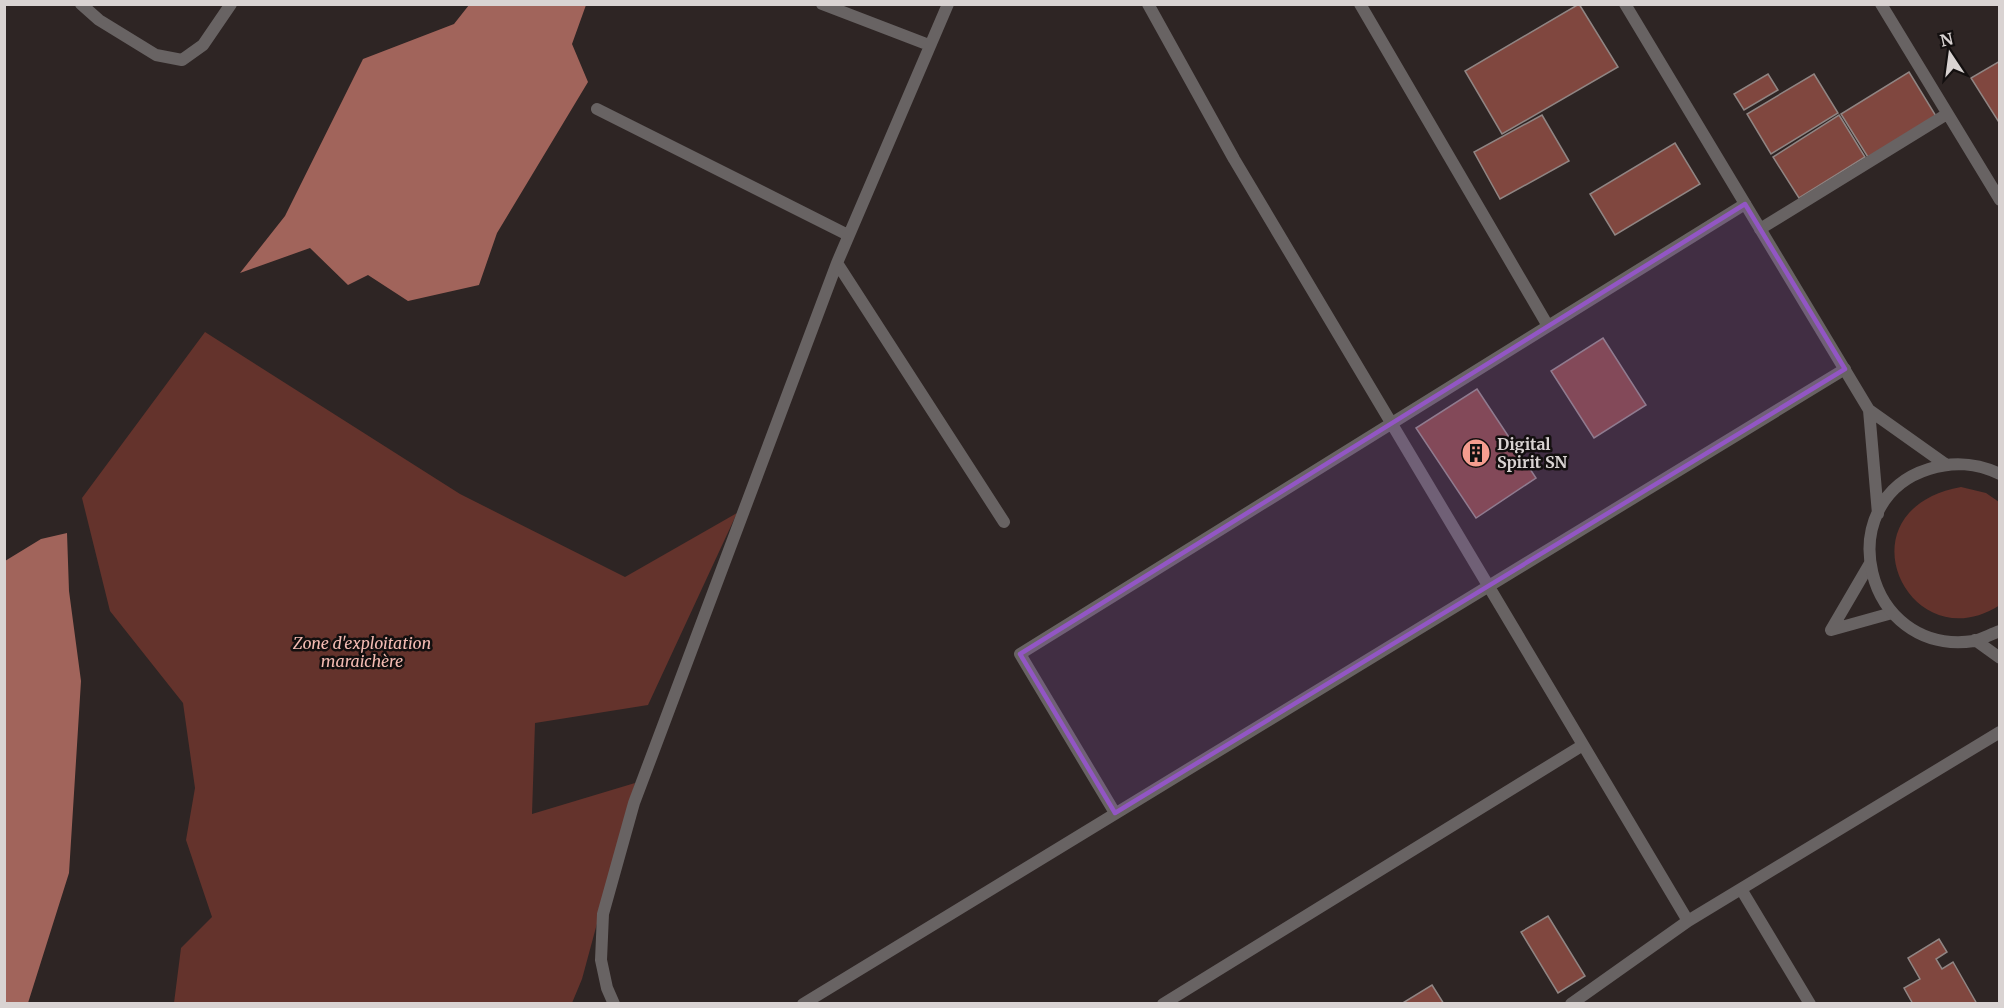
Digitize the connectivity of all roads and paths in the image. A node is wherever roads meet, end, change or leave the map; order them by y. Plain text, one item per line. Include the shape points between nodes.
1 (81, 4) edge
2 (231, 4) edge
3 (822, 4) edge
4 (948, 4) edge
5 (1148, 4) edge
6 (1360, 4) edge
7 (1624, 4) edge
8 (1881, 4) edge
9 (929, 45) junction
10 (597, 109) dead end
11 (1947, 114) junction
12 (2000, 200) edge
13 (1745, 204) junction
14 (1760, 229) junction
15 (848, 235) junction
16 (837, 263) junction
17 (1548, 326) junction
18 (1845, 369) junction
19 (1869, 410) junction
20 (1392, 423) junction
21 (1946, 464) junction
22 (2000, 474) edge
23 (1878, 514) junction
24 (1004, 522) dead end
25 (1869, 565) junction
26 (1489, 585) junction
27 (1892, 614) junction
28 (2000, 631) edge
29 (1975, 640) junction
30 (2000, 658) edge
31 (2000, 732) edge
32 (1584, 745) junction
33 (1115, 813) junction
34 (1742, 889) junction
35 (1689, 921) junction
36 (614, 1004) edge
37 (803, 1004) edge
38 (1163, 1004) edge
39 (1570, 1004) edge
40 (1809, 1004) edge

1 - 2 street via 156,56 182,60 203,45
3 - 9 street
4 - 9 street
5 - 20 street via 1234,159
6 - 17 street
7 - 13 street
8 - 11 street
9 - 15 street
10 - 15 street
11 - 12 street
11 - 14 street
13 - 14 street
13 - 17 street
14 - 18 street
15 - 16 street
16 - 24 street
16 - 36 street via 634,803 603,914 601,960
17 - 20 street
18 - 19 street
18 - 26 street
19 - 21 street
19 - 23 street
20 - 26 street
20 - 33 street via 1020,654
21 - 22 street via 1981,465
21 - 23 street via 1910,478 1894,490
23 - 25 street via 1870,539
25 - 27 street via 1877,591
25 - 27 street via 1831,630
26 - 32 street
26 - 33 street
27 - 29 street via 1916,632 1945,641
28 - 29 street
29 - 30 street
31 - 34 street
32 - 35 street
32 - 38 street
33 - 37 street
34 - 35 street
34 - 40 street
35 - 39 street

